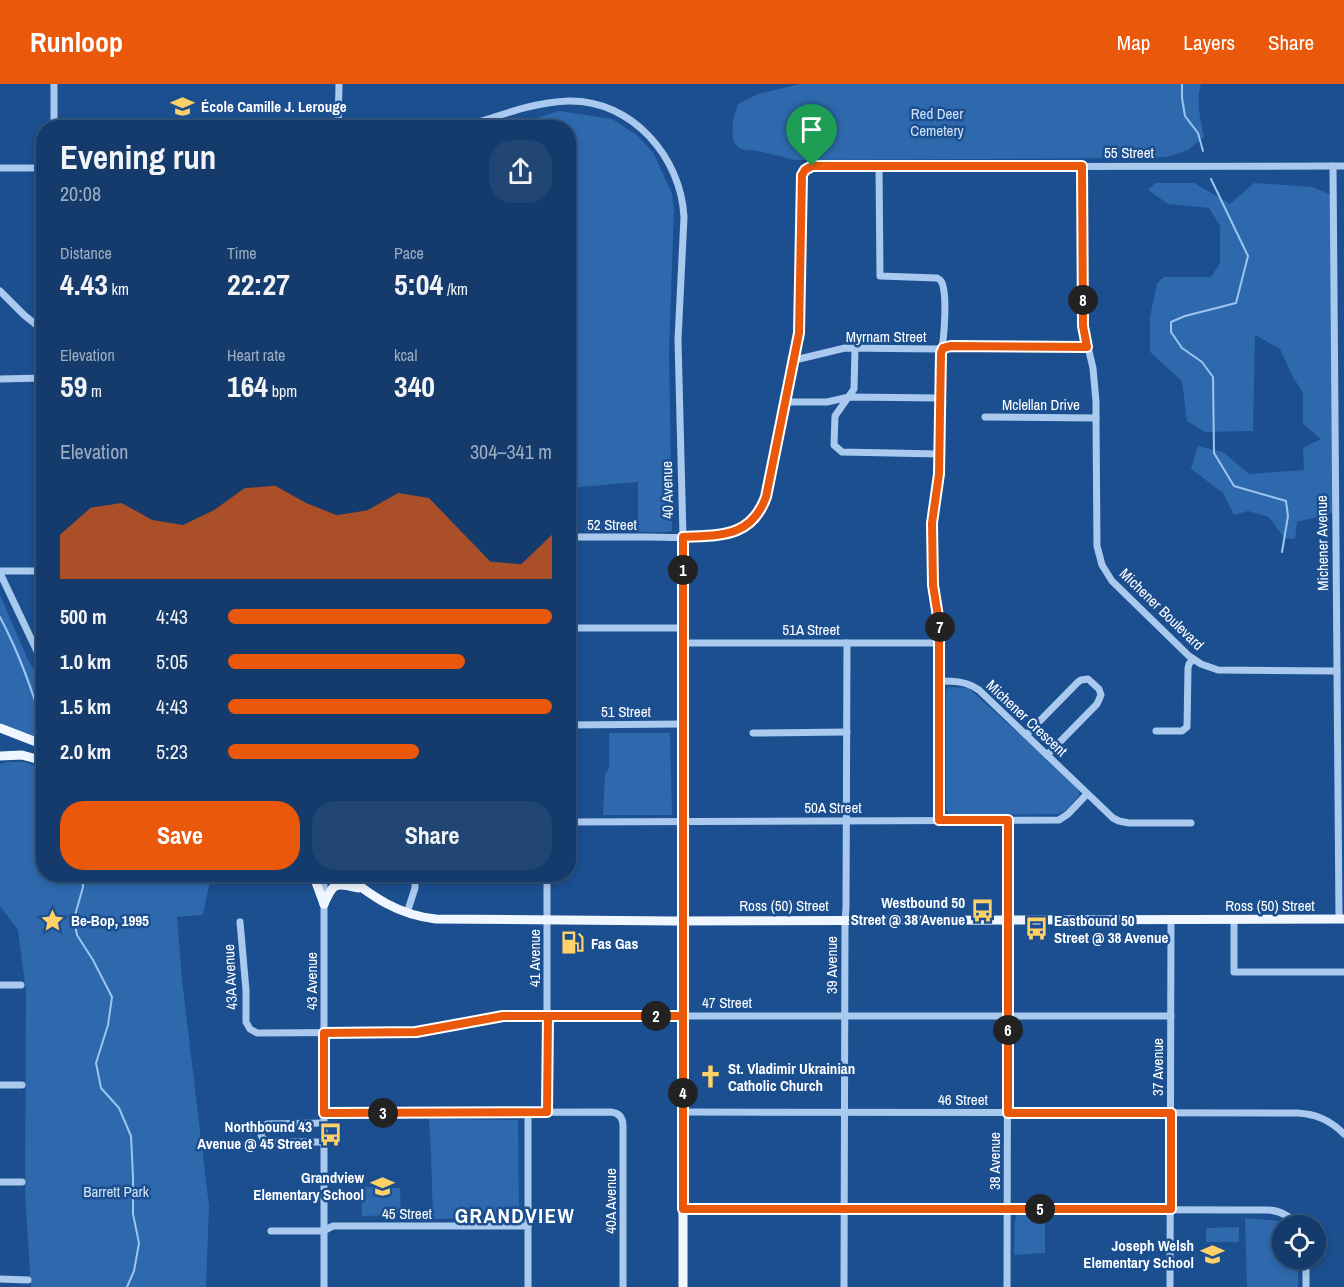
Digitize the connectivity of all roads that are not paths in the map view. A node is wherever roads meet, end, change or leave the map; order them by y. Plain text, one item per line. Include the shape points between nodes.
1 (54, 84) edge
2 (339, 84) edge
3 (54, 120) edge
4 (339, 120) edge
5 (488, 120) edge
6 (879, 166) junction
7 (1082, 166) junction
8 (1333, 166) junction
9 (1344, 166) edge
10 (0, 168) edge
11 (36, 168) edge
12 (0, 291) edge
13 (36, 325) edge
14 (1087, 347) junction
15 (855, 348) junction
16 (943, 348) junction
17 (795, 360) junction
18 (0, 378) edge
19 (36, 378) edge
20 (849, 397) junction
21 (940, 398) junction
22 (786, 402) junction
23 (985, 417) dead end
24 (1096, 418) junction
25 (939, 454) junction
26 (576, 537) edge
27 (683, 537) junction
28 (36, 571) edge
29 (0, 572) edge
30 (576, 628) edge
31 (683, 628) junction
32 (683, 643) junction
33 (847, 643) junction
34 (939, 643) junction
35 (36, 649) edge
36 (1193, 659) junction
37 (1337, 670) junction
38 (939, 681) junction
39 (576, 724) edge
40 (683, 724) junction
41 (0, 728) edge
42 (1155, 730) dead end
43 (847, 732) junction
44 (753, 733) dead end
45 (1026, 735) junction
46 (36, 742) edge
47 (1047, 755) junction
48 (0, 756) edge
49 (36, 759) edge
50 (1087, 794) junction
51 (939, 820) junction
52 (1008, 820) junction
53 (683, 821) junction
54 (847, 821) junction
55 (576, 822) edge
56 (1191, 823) dead end
57 (317, 882) edge
58 (324, 882) edge
59 (354, 882) edge
60 (415, 882) edge
61 (547, 882) edge
62 (364, 890) junction
63 (324, 904) junction
64 (407, 913) junction
65 (1008, 919) junction
66 (1171, 919) junction
67 (1341, 919) edge
68 (547, 920) junction
69 (845, 920) junction
70 (1234, 920) junction
71 (683, 921) junction
72 (240, 922) dead end
73 (1344, 972) edge
74 (0, 985) edge
75 (21, 985) dead end
76 (548, 1016) junction
77 (683, 1016) junction
78 (845, 1016) junction
79 (1008, 1016) junction
80 (1171, 1016) junction
81 (250, 1029) joint
82 (324, 1033) junction
83 (0, 1085) edge
84 (22, 1085) dead end
85 (528, 1112) junction
86 (547, 1112) junction
87 (683, 1112) junction
88 (844, 1112) junction
89 (324, 1113) junction
90 (1008, 1113) junction
91 (1171, 1113) junction
92 (324, 1123) junction
93 (1344, 1134) edge
94 (324, 1142) junction
95 (0, 1182) edge
96 (22, 1182) dead end
97 (683, 1209) junction
98 (844, 1209) junction
99 (1008, 1209) junction
100 (1171, 1209) junction
101 (1287, 1215) edge
102 (528, 1226) junction
103 (271, 1231) dead end
104 (323, 1231) junction
105 (1305, 1269) edge
106 (0, 1279) edge
107 (28, 1280) dead end
108 (324, 1287) edge
109 (528, 1287) edge
110 (623, 1287) edge
111 (683, 1287) edge
112 (844, 1287) edge
113 (1007, 1287) edge
114 (1170, 1287) edge
115 (1306, 1287) edge

1 - 3 street
2 - 4 street
5 - 27 street, 40 Avenue via 552,102 589,103 632,121 669,162 682,197 684,224 678,340
6 - 7 street, 55 Street
6 - 16 street via 880,276 939,279 944,294
6 - 17 street, 55 Street via 812,166 802,175 800,327
7 - 8 street, 55 Street
7 - 14 street, Mclellan Drive via 1083,326
8 - 9 street, 55 Street
8 - 37 street, Michener Avenue
10 - 11 street
12 - 13 street
14 - 16 street, Myrnam Street
14 - 24 street, Mclellan Drive via 1094,374
15 - 16 street, Myrnam Street
15 - 17 street, Myrnam Street
15 - 20 street via 855,387
16 - 21 street
17 - 22 street
18 - 19 street
20 - 21 street
20 - 22 street via 826,402
20 - 25 street via 834,420 834,445 842,452
21 - 25 street
22 - 27 street, 52 Street via 769,487 757,516 728,534
23 - 24 street, Mclellan Drive
24 - 36 street, Michener Boulevard via 1096,546 1105,572
25 - 34 street via 932,523
26 - 27 street, 52 Street
27 - 31 street, 40 Avenue
28 - 29 street
29 - 35 street
30 - 31 street
31 - 32 street, 40 Avenue
32 - 33 street, 51A Street
32 - 40 street, 40 Avenue
33 - 34 street, 51A Street
33 - 43 street, 39 Avenue
34 - 38 street
36 - 37 street, Michener Boulevard via 1223,670
36 - 42 street via 1188,668 1187,727
37 - 67 street, Michener Avenue
38 - 45 street, Michener Crescent via 974,686
38 - 51 street
39 - 40 street, 51 Street
40 - 53 street, 40 Avenue
41 - 46 main road
43 - 44 street
43 - 54 street, 39 Avenue
45 - 47 street, Michener Crescent
45 - 47 street via 1077,682 1088,679 1095,685 1101,692 1099,701
47 - 50 street, Michener Crescent
48 - 49 main road
50 - 52 street, 50A Street via 1059,820
50 - 56 street, Michener Crescent via 1123,822
51 - 52 street, 50A Street
51 - 54 street, 50A Street
52 - 65 street, 38 Avenue
53 - 54 street, 50A Street
53 - 55 street, 50A Street
53 - 71 street, 40 Avenue
54 - 69 street, 39 Avenue
57 - 63 main road
58 - 63 street, 43 Avenue
59 - 62 main road, Ross (50) Street
60 - 64 street
61 - 68 street, 41 Avenue
62 - 63 main road via 336,885
62 - 64 main road, Ross (50) Street
63 - 82 street, 43 Avenue
64 - 68 main road, Ross (50) Street via 436,919
65 - 66 main road, Ross (50) Street
65 - 69 main road, Ross (50) Street
65 - 79 street, 38 Avenue
66 - 70 main road, Ross (50) Street
66 - 80 street, 37 Avenue
67 - 70 main road, Ross (50) Street
68 - 71 main road, Ross (50) Street
68 - 76 street, 41 Avenue
69 - 71 main road, Ross (50) Street
69 - 78 street, 39 Avenue
70 - 73 street via 1234,972
71 - 77 main road, 40 Avenue
72 - 81 street, 43A Avenue via 246,1022
74 - 75 street
76 - 77 street, 47 Street
76 - 82 street, 47 Street via 498,1016 416,1032
76 - 86 street, 41 Avenue
77 - 78 street, 47 Street
77 - 87 main road, 40 Avenue
78 - 79 street, 47 Street
78 - 88 street, 39 Avenue
79 - 80 street, 47 Street
79 - 90 street, 38 Avenue
80 - 91 street, 37 Avenue
81 - 82 street, 47 Street via 257,1033
82 - 89 street, 43 Avenue
83 - 84 street
85 - 86 street
85 - 89 street
85 - 102 street
86 - 110 street, 40A Avenue via 620,1116
87 - 88 street, 46 Street
87 - 97 main road, 40 Avenue
88 - 90 street, 46 Street
88 - 98 street, 39 Avenue
89 - 92 street, 43 Avenue
90 - 91 street, 46 Street
90 - 99 street, 38 Avenue
91 - 93 street, 46 Street via 1306,1113 1328,1121
91 - 100 street, 37 Avenue
92 - 94 street, 43 Avenue
92 - 94 street via 267,1124 261,1133 269,1142
94 - 104 street, 43 Avenue
95 - 96 street
97 - 98 street
97 - 111 main road, 40 Avenue
98 - 99 street
98 - 112 street, 39 Avenue
99 - 100 street
99 - 113 street, 38 Avenue
100 - 101 street via 1273,1210
100 - 114 street, 37 Avenue
102 - 104 street, 45 Street via 333,1226
102 - 109 street
103 - 104 street
104 - 108 street, 43 Avenue
105 - 115 street
106 - 107 street

